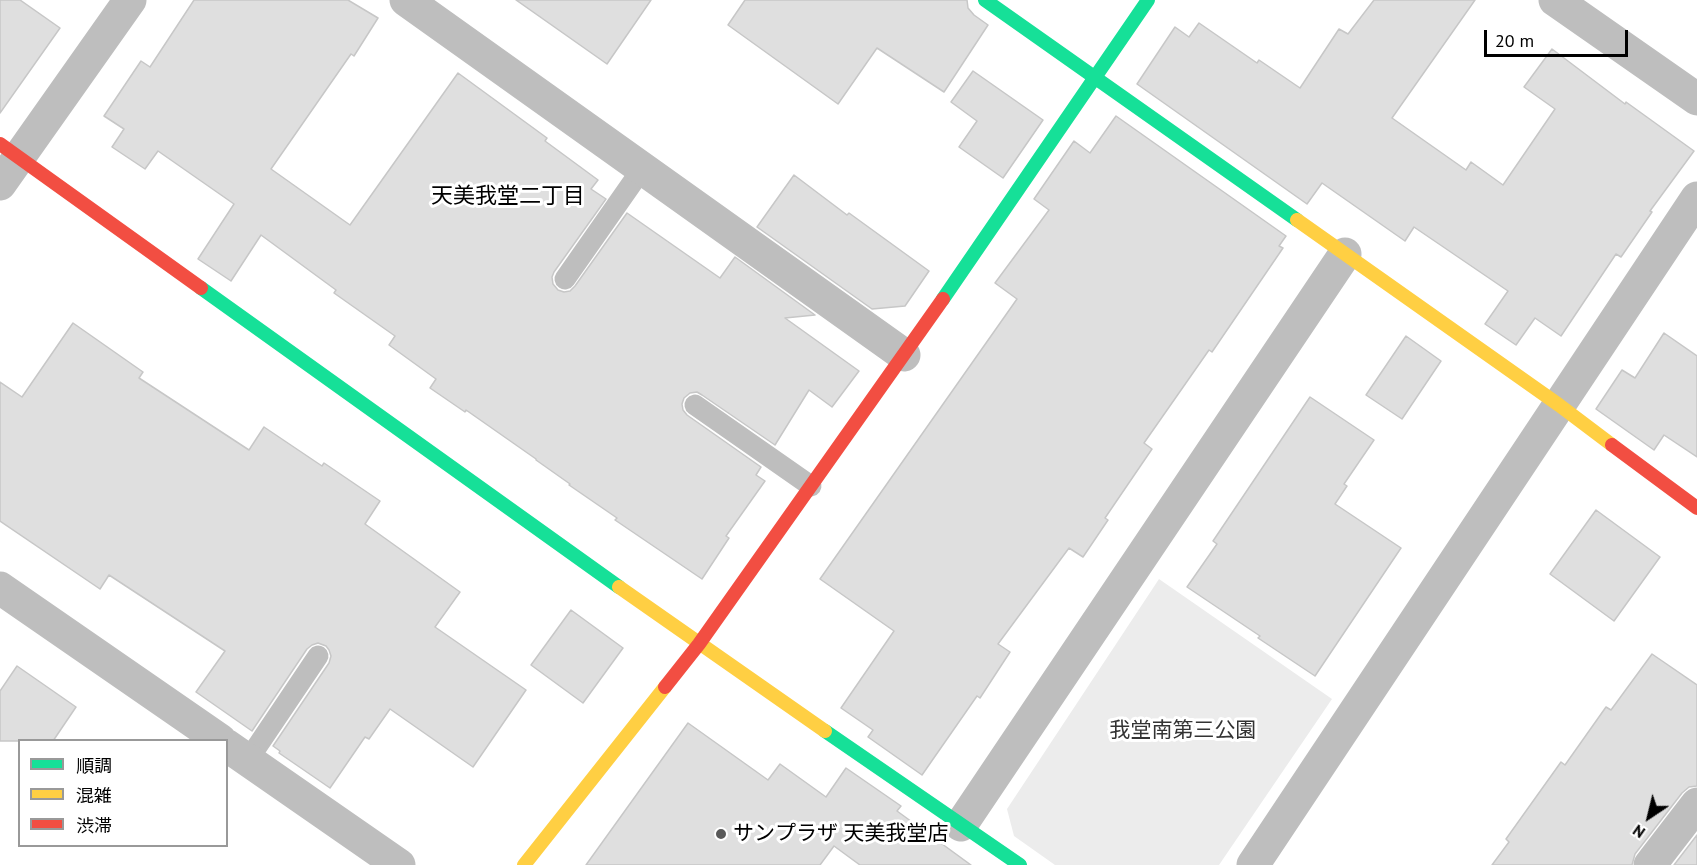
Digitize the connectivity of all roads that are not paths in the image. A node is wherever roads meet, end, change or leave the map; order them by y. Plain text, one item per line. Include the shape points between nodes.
1 (130, 0) edge
2 (406, 0) edge
3 (985, 0) edge
4 (1148, 0) edge
5 (1555, 0) edge
6 (1094, 78) junction
7 (1697, 99) edge
8 (10, 150) edge
9 (642, 169) junction
10 (0, 184) edge
11 (1697, 198) edge
12 (1345, 254) junction
13 (565, 279) dead end
14 (904, 355) junction
15 (695, 405) dead end
16 (1559, 405) junction
17 (811, 486) junction
18 (1697, 508) edge
19 (0, 588) edge
20 (699, 644) junction
21 (318, 656) dead end
22 (217, 739) edge
23 (237, 752) edge
24 (1697, 804) edge
25 (961, 825) junction
26 (399, 865) edge
27 (524, 865) edge
28 (1020, 865) edge
29 (1253, 865) edge
30 (1650, 865) edge

1 - 8 street
2 - 9 street
3 - 6 street
4 - 6 street
5 - 7 street
6 - 12 street
6 - 14 street
8 - 10 street
8 - 20 street
9 - 13 lane
9 - 14 street
11 - 16 street
12 - 16 street
12 - 25 street
14 - 17 street
15 - 17 lane
16 - 18 street
16 - 29 street
17 - 20 street
19 - 22 street
20 - 25 street
20 - 27 street
21 - 23 lane
23 - 26 street
24 - 30 street
25 - 28 street

